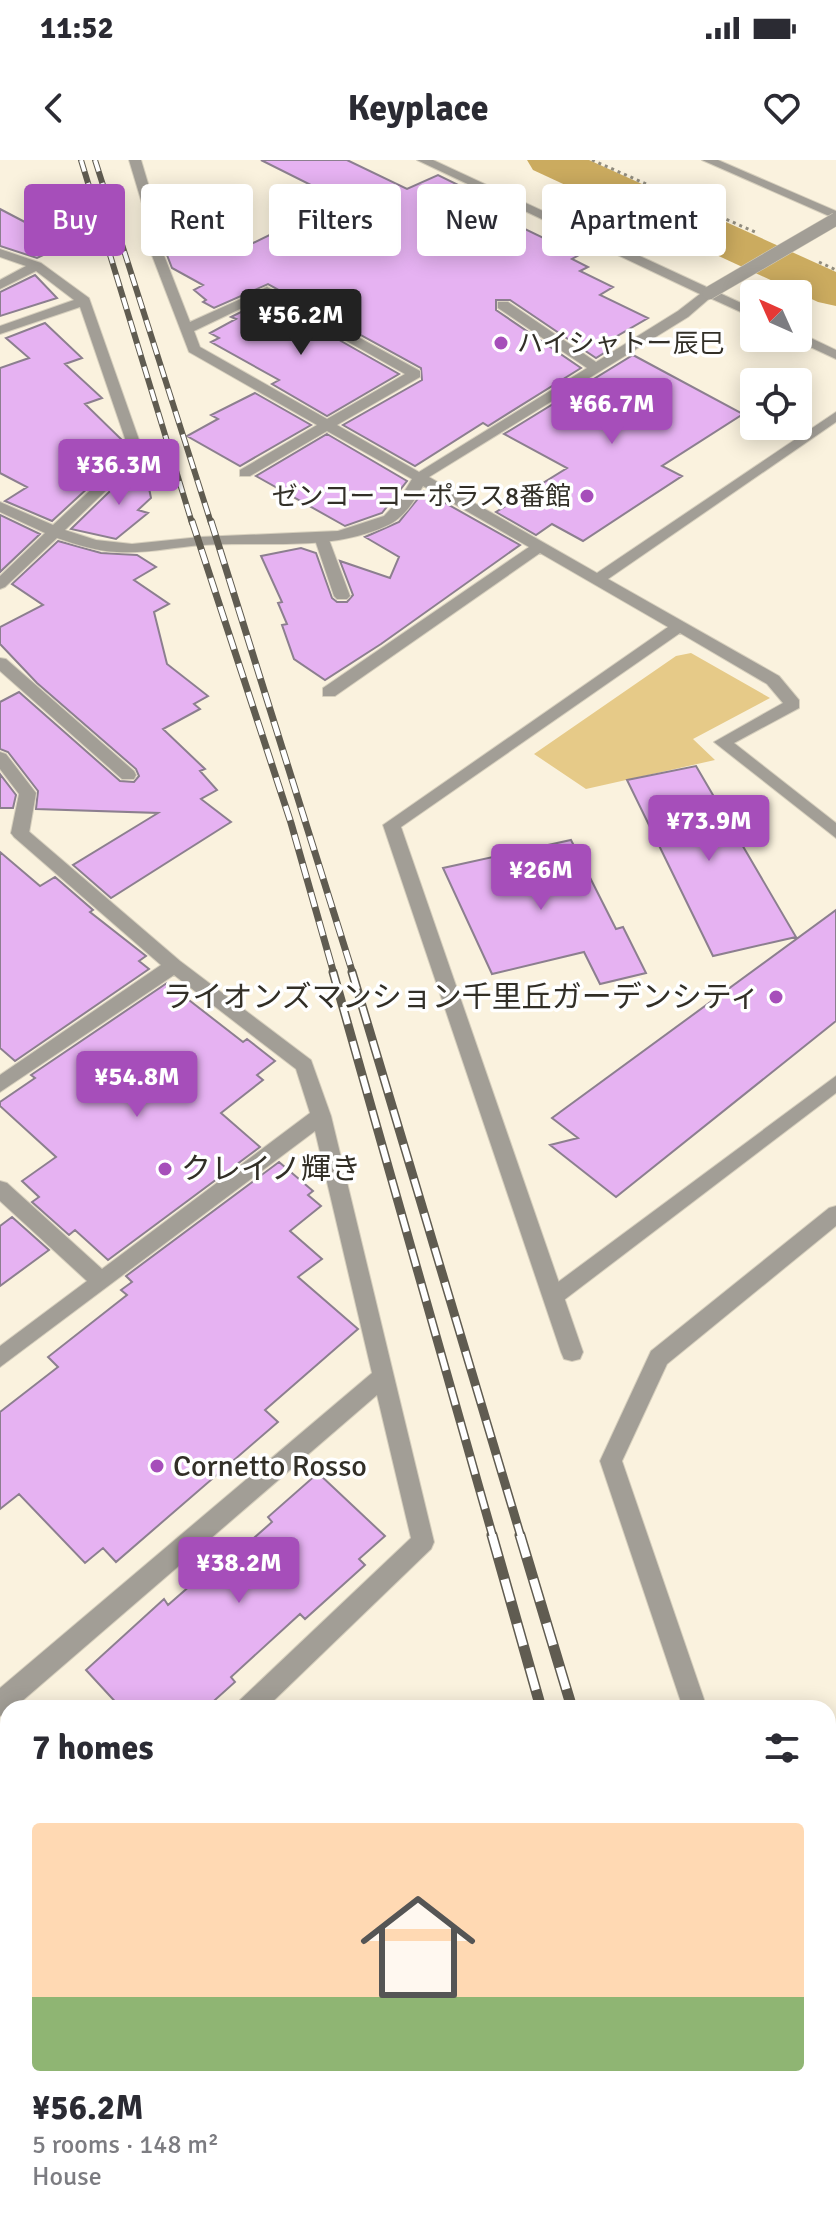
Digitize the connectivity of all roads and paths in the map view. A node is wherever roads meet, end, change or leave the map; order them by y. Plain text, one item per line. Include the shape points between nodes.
1 (135, 160) edge
2 (423, 160) edge
3 (592, 160) edge
4 (708, 160) edge
5 (836, 217) edge
6 (766, 237) dead end
7 (0, 253) edge
8 (808, 257) dead end
9 (37, 266) junction
10 (836, 270) edge
11 (0, 285) edge
12 (709, 293) junction
13 (84, 301) junction
14 (503, 305) dead end
15 (740, 307) edge
16 (187, 329) junction
17 (0, 330) edge
18 (812, 343) edge
19 (836, 355) edge
20 (596, 368) junction
21 (836, 416) edge
22 (328, 425) junction
23 (245, 473) dead end
24 (420, 477) junction
25 (0, 506) edge
26 (55, 532) junction
27 (321, 537) junction
28 (540, 546) junction
29 (599, 578) junction
30 (0, 584) edge
31 (342, 596) dead end
32 (681, 625) junction
33 (0, 663) edge
34 (329, 692) dead end
35 (0, 758) edge
36 (128, 775) dead end
37 (836, 832) edge
38 (174, 966) junction
39 (836, 1083) edge
40 (0, 1085) edge
41 (321, 1116) junction
42 (0, 1189) edge
43 (836, 1214) edge
44 (100, 1280) junction
45 (553, 1297) junction
46 (572, 1352) dead end
47 (0, 1358) edge
48 (383, 1377) junction
49 (5, 1700) edge
50 (257, 1700) edge
51 (692, 1700) edge

1 - 16 street via 153,220 154,245
2 - 12 street
3 - 6 path
4 - 5 street
5 - 12 street, bridge
7 - 9 street
8 - 10 path
9 - 11 street
9 - 13 street
12 - 15 street
12 - 20 street
13 - 17 street
13 - 26 street via 137,454
14 - 20 street
16 - 22 street via 194,349
16 - 22 street via 267,291 415,374
18 - 19 street
20 - 24 street
21 - 29 street
22 - 23 street
22 - 24 street
24 - 27 street via 407,501 385,522
24 - 28 street
25 - 26 street
26 - 27 street via 107,547 150,548
26 - 30 street
27 - 31 street
28 - 29 street
28 - 34 street
29 - 32 street
32 - 37 street via 773,680 793,704 722,742
32 - 45 street via 392,825
33 - 36 street
35 - 38 street via 28,793 20,833
38 - 40 street
38 - 41 street via 304,1065
39 - 45 street
41 - 44 street
41 - 48 street
42 - 44 street
43 - 51 street via 659,1358 611,1461
44 - 47 street
45 - 46 street
48 - 49 street
48 - 50 street via 423,1542

